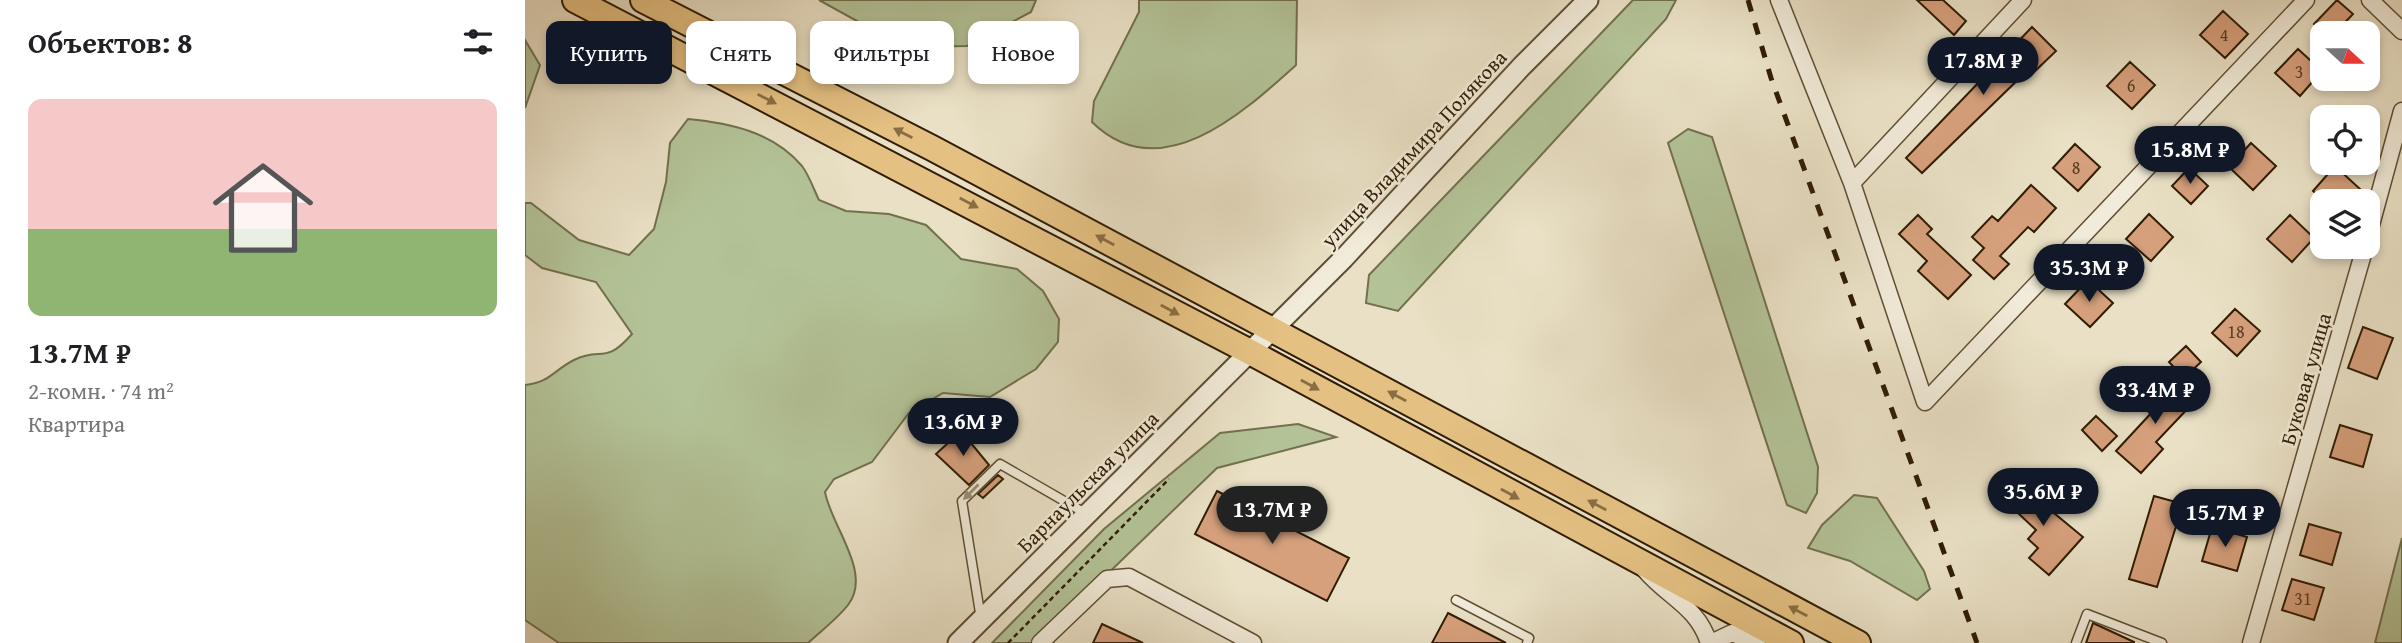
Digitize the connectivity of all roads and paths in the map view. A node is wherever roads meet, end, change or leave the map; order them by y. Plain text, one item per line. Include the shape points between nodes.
1 (575, 0) edge
2 (643, 0) edge
3 (1588, 0) edge
4 (1779, 0) edge
5 (2023, 0) edge
6 (2306, 0) edge
7 (2370, 0) edge
8 (2402, 31) edge
9 (2402, 111) edge
10 (1852, 183) junction
11 (2380, 192) edge
12 (2362, 259) edge
13 (1273, 329) junction
14 (1250, 352) junction
15 (1169, 479) dead end
16 (1087, 515) junction
17 (1639, 563) junction
18 (1456, 600) dead end
19 (982, 620) junction
20 (958, 643) edge
21 (1008, 643) edge
22 (1039, 643) edge
23 (1253, 643) edge
24 (1527, 643) edge
25 (1710, 643) edge
26 (1757, 643) edge
27 (1791, 643) edge
28 (1858, 643) edge
29 (2076, 643) edge
30 (2162, 643) edge
31 (2252, 643) edge

1 -> 14 highway
13 -> 2 highway
3 - 13 street, улица Владимира Полякова
4 - 10 street
5 - 10 street
6 - 10 street via 1925,402
7 - 8 street
9 - 11 street
12 - 31 street, Буковая улица
13 - 14 street, улица Владимира Полякова
28 -> 13 highway
14 - 16 street, Барнаульская улица
14 -> 17 highway
15 - 21 path
16 - 19 street, Барнаульская улица
16 -> 19 lane via 1000,464 962,501
17 - 25 street via 1700,620
17 - 27 highway
18 - 24 lane via 1529,638
19 - 20 street, Барнаульская улица
22 - 23 street via 1107,579 1129,577
25 - 26 street via 1732,633
29 - 30 lane via 2087,614

